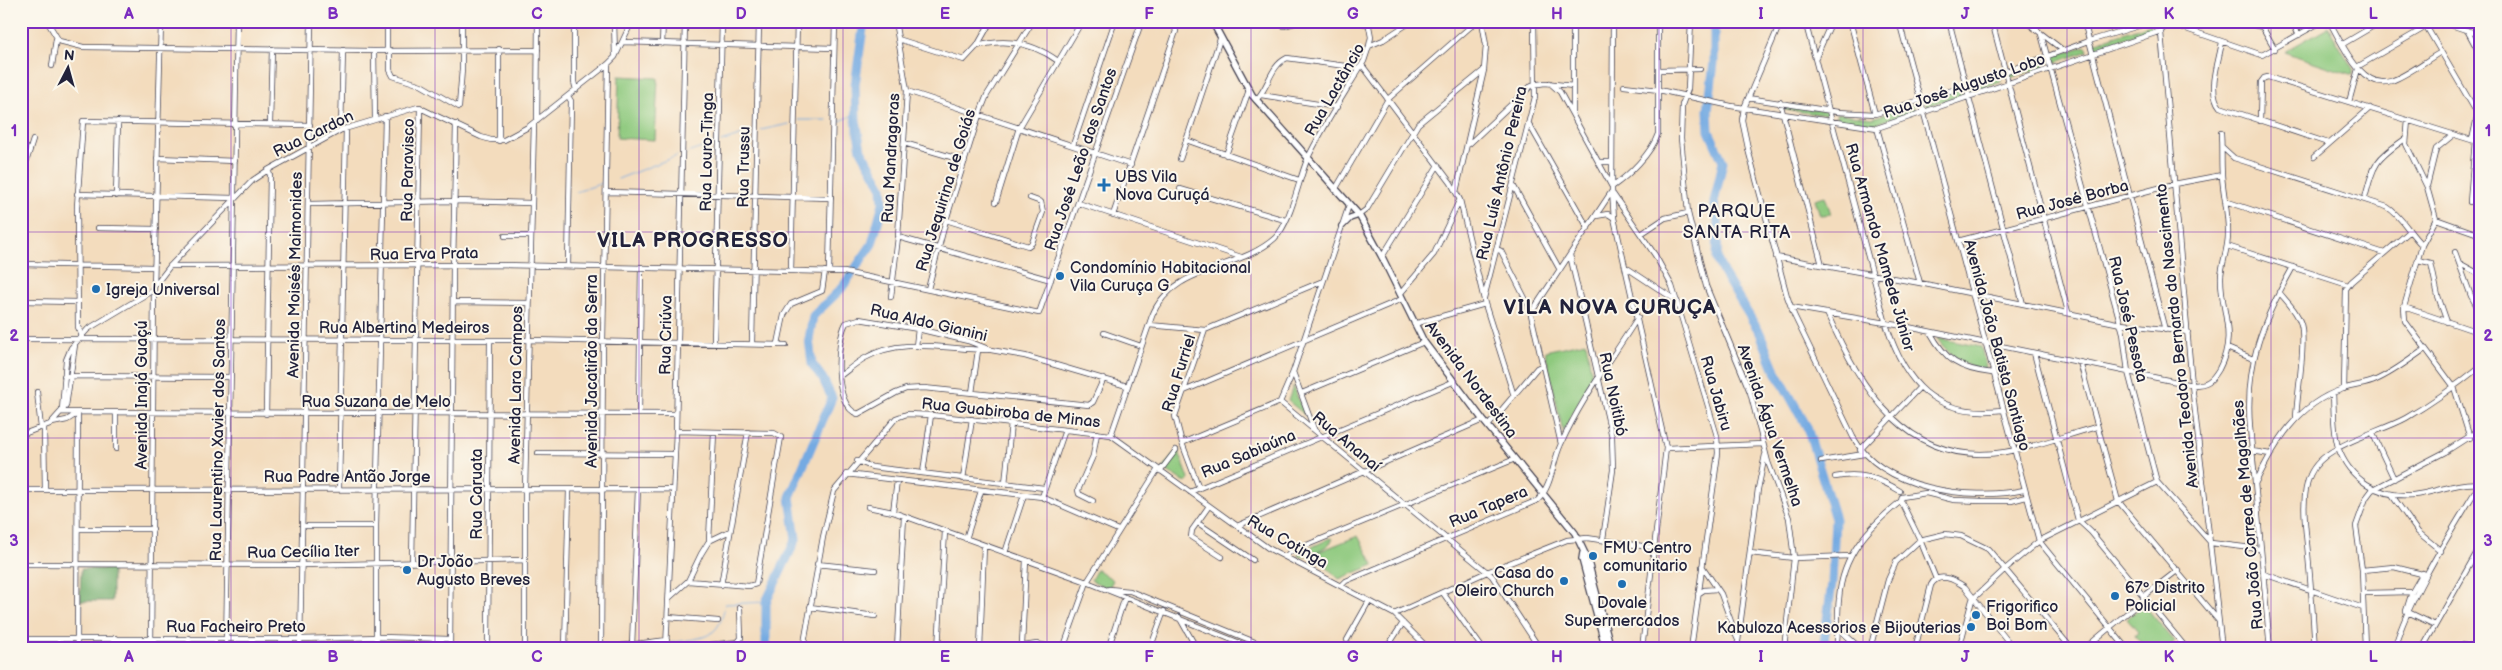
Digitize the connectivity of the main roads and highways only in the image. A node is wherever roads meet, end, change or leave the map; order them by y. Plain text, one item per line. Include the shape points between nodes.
1 (1212, 21) edge
2 (1359, 215) junction
3 (1342, 226) road end
4 (1582, 553) junction
5 (1606, 649) edge
6 (1611, 649) edge

1 - 2 main road, Avenida Nordestina via 1256,100
2 - 3 main road
2 - 4 main road, Avenida Nordestina via 1424,342 1578,539
4 - 5 main road, Avenida Nordestina
4 - 6 main road, Avenida Nordestina via 1587,558

